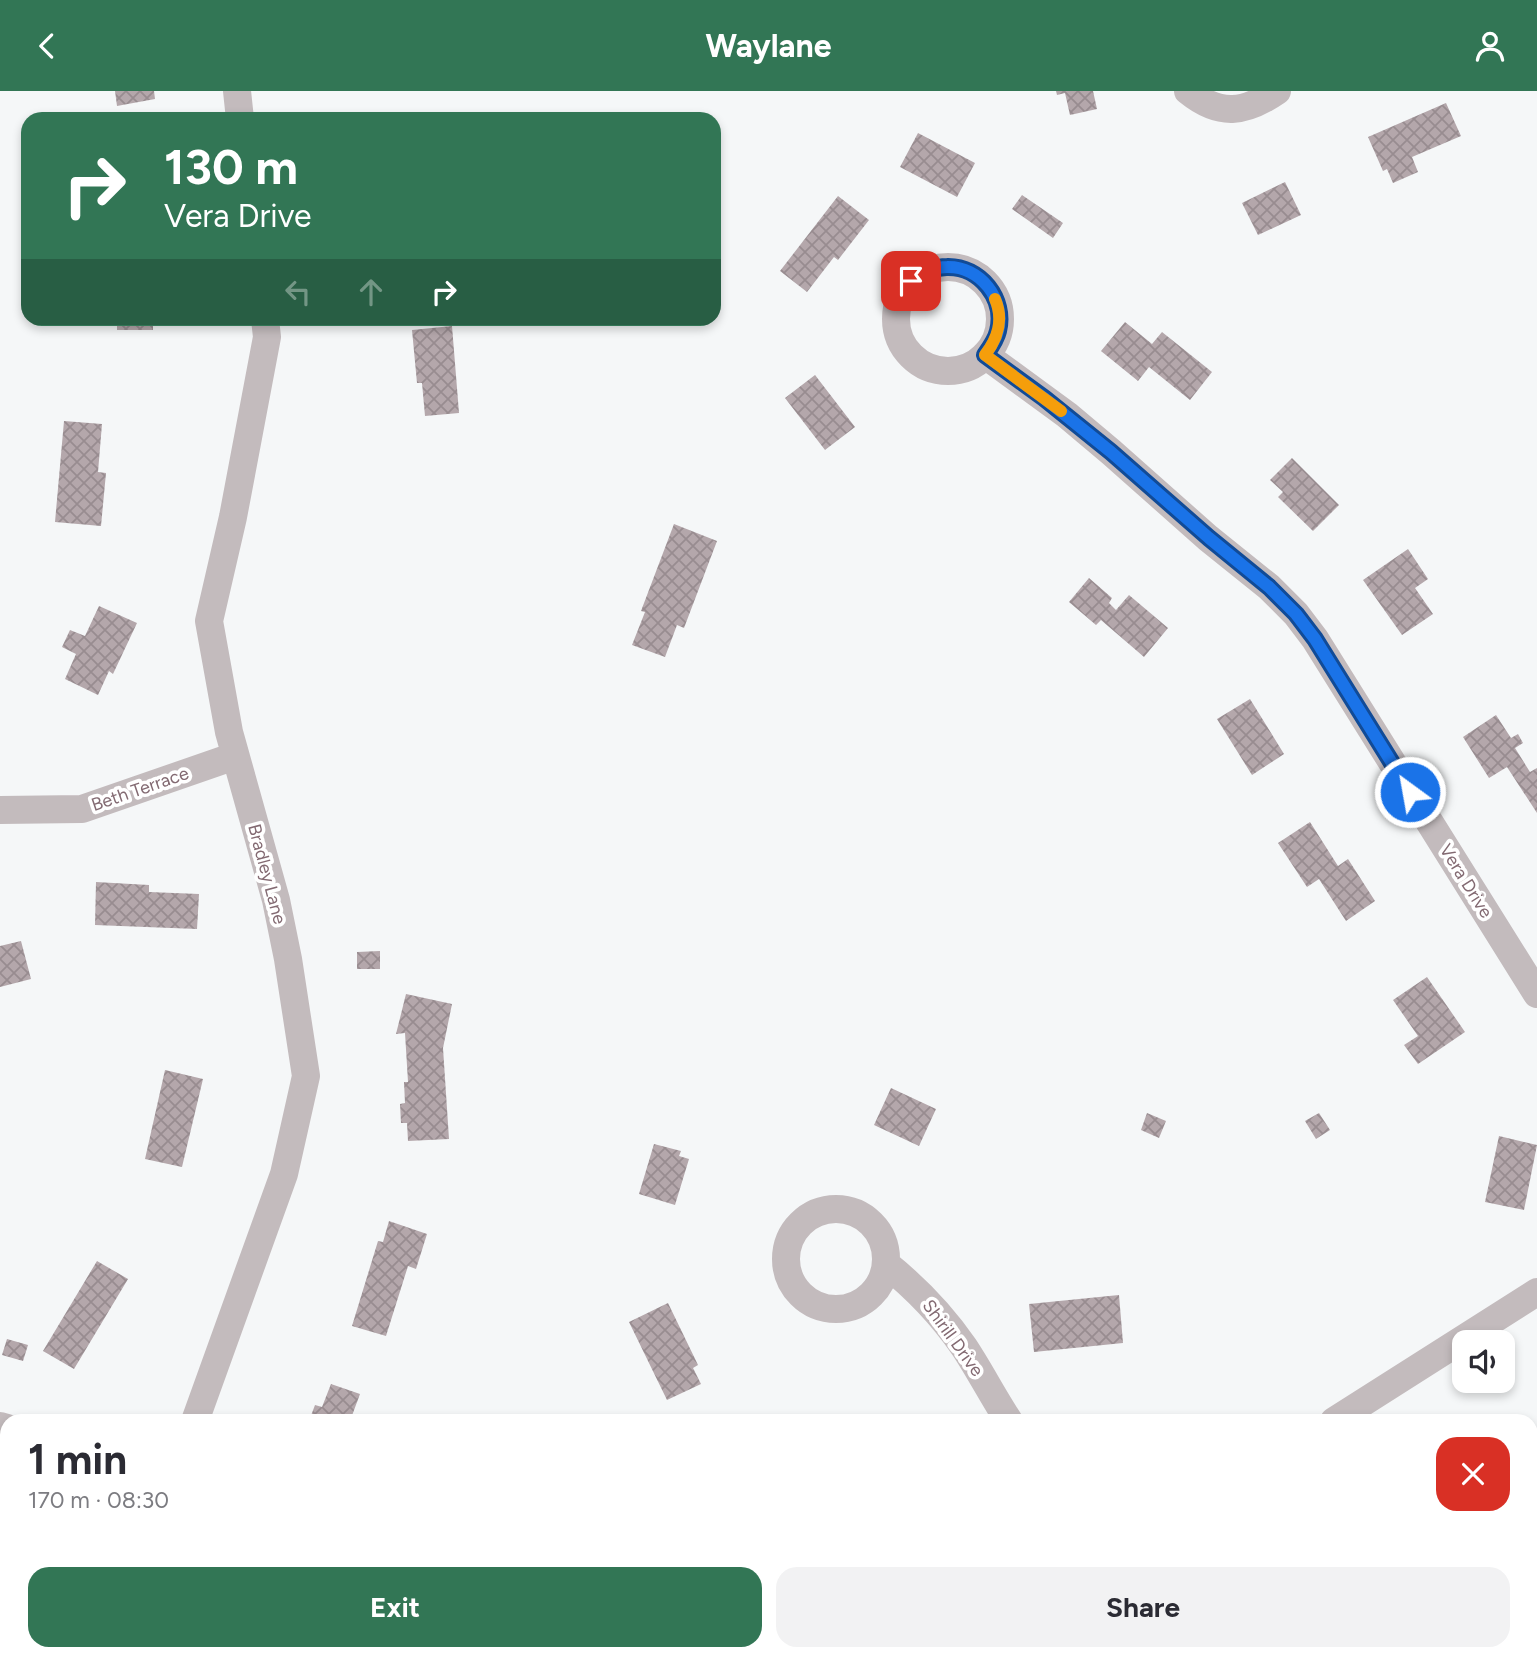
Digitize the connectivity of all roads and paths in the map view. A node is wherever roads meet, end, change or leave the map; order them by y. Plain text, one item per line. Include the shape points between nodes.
1 (237, 91) edge
2 (1188, 91) edge
3 (1277, 91) edge
4 (239, 112) edge
5 (266, 326) edge
6 (985, 355) dead end
7 (235, 756) junction
8 (0, 810) edge
9 (1537, 994) edge
10 (886, 1264) dead end
11 (1537, 1292) edge
12 (198, 1414) edge
13 (1005, 1414) edge
14 (1345, 1414) edge

1 - 4 street
2 - 3 street via 1219,108 1240,109
5 - 7 street, Bradley Lane via 268,337 209,621
6 - 9 street, Vera Drive via 1097,440 1296,614
7 - 8 street, Beth Terrace via 82,809
7 - 12 street, Bradley Lane via 276,901 306,1076 284,1174
10 - 13 street, Shirill Drive via 944,1320
11 - 14 street

